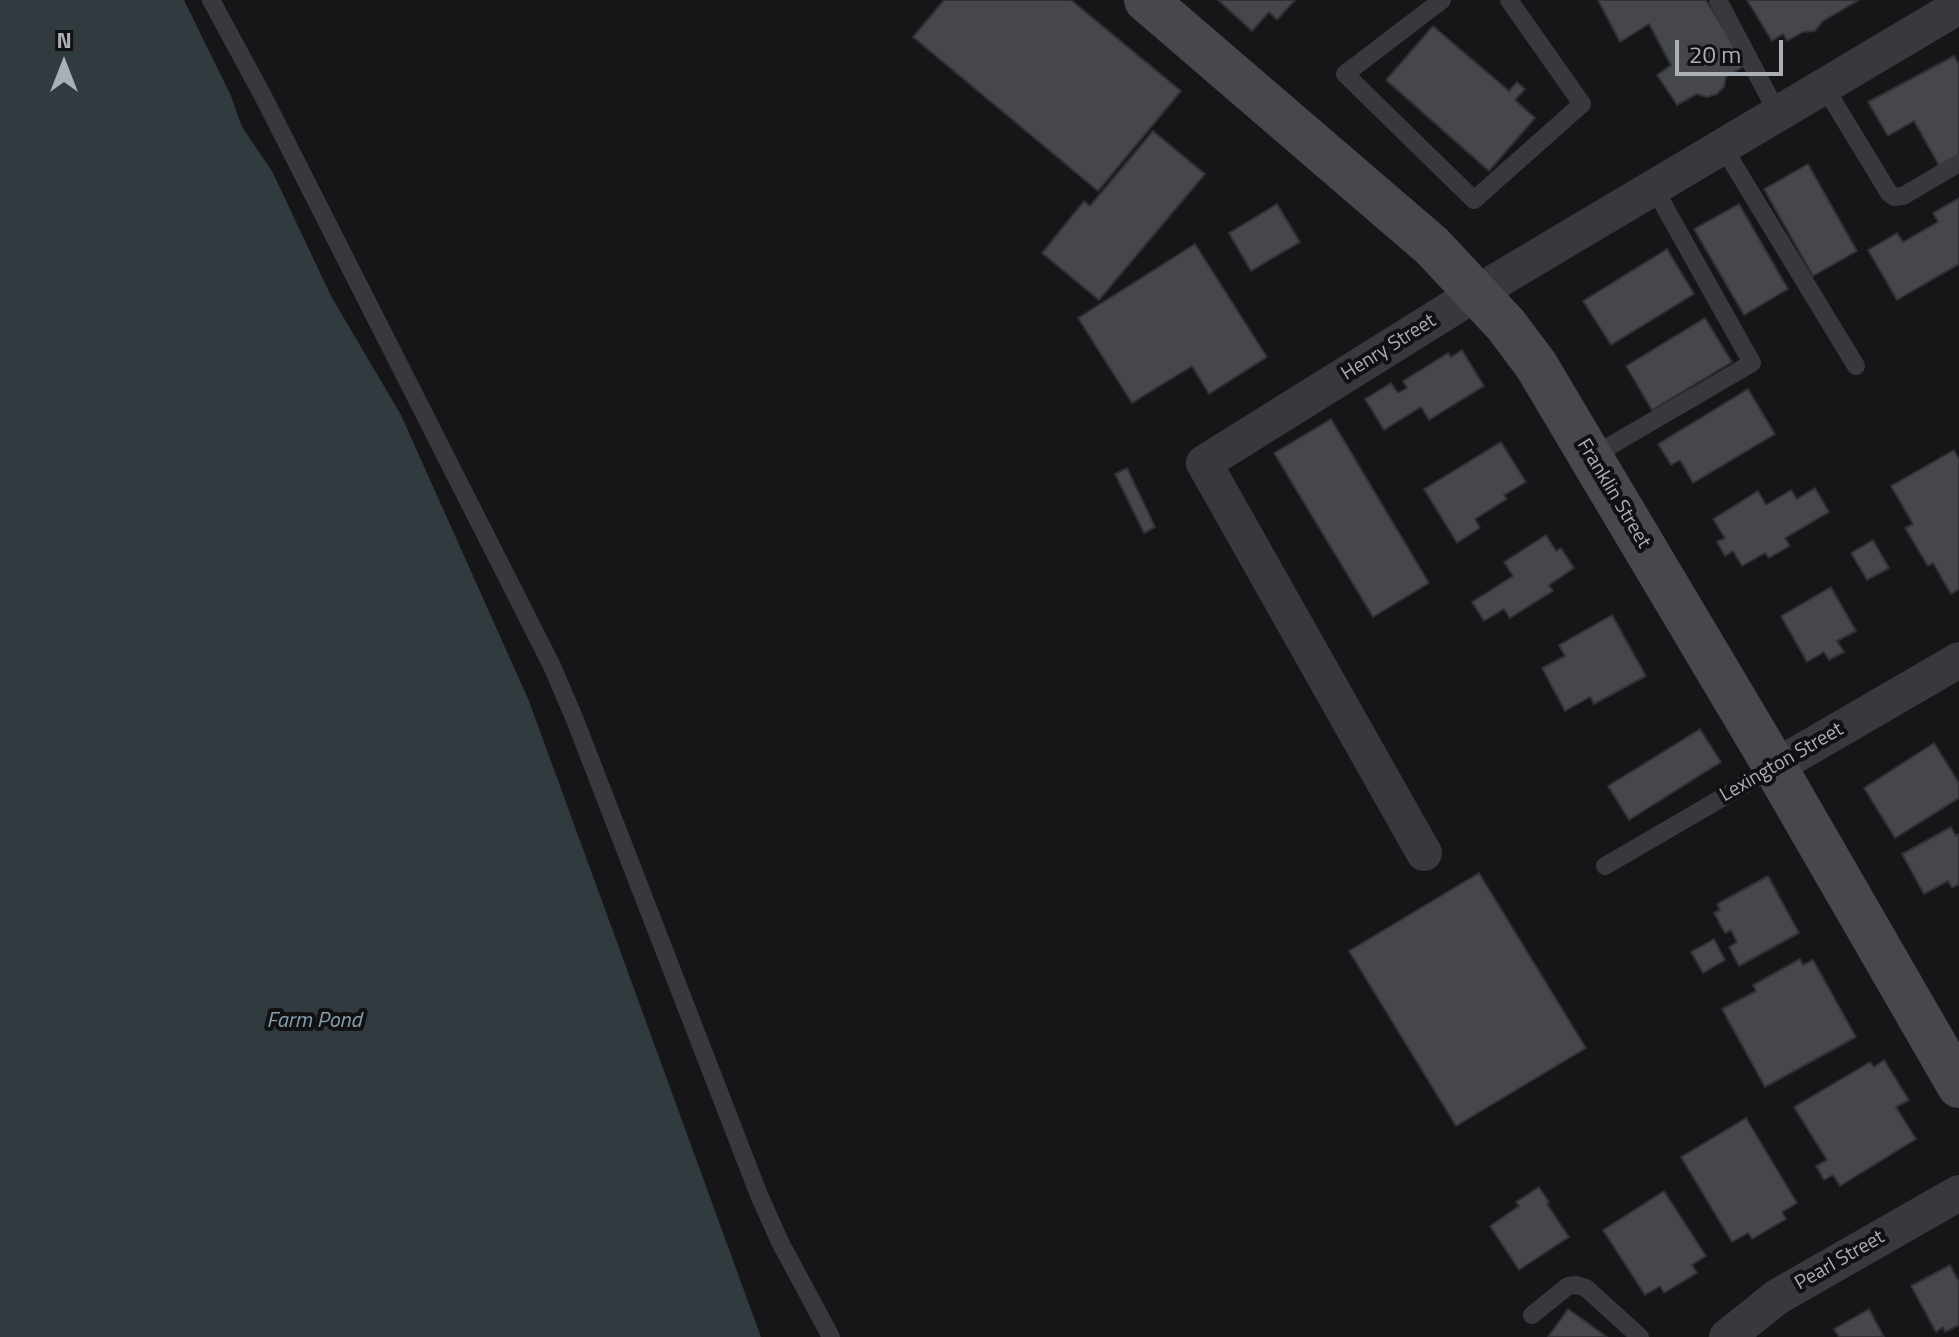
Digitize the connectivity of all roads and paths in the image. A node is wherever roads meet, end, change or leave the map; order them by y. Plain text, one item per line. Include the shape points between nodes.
1 (211, 0) edge
2 (1146, 0) edge
3 (1442, 0) edge
4 (1509, 0) edge
5 (1718, 0) edge
6 (1959, 6) edge
7 (1824, 86) junction
8 (1778, 114) junction
9 (1723, 147) junction
10 (1959, 163) edge
11 (1654, 188) junction
12 (1478, 292) junction
13 (1856, 366) dead end
14 (1591, 457) junction
15 (1959, 660) edge
16 (1775, 767) junction
17 (1424, 853) dead end
18 (1605, 866) dead end
19 (1959, 1086) edge
20 (1959, 1193) edge
21 (1532, 1315) dead end
22 (831, 1337) edge
23 (1640, 1337) edge
24 (1727, 1337) edge

1 - 22 lane via 552,666 759,1195
2 - 12 street, Franklin Street via 1422,237
3 - 4 lane via 1345,74 1474,200 1582,104
5 - 8 lane
6 - 7 street, Henry Street
7 - 8 street, Henry Street
7 - 10 lane via 1894,197
8 - 9 street, Henry Street
9 - 11 street, Henry Street
9 - 13 lane
11 - 12 street, Henry Street
11 - 14 lane via 1752,363
12 - 14 street, Franklin Street via 1536,365
12 - 17 street, Henry Street via 1204,463
14 - 16 street, Franklin Street
15 - 16 street, Lexington Street
16 - 18 lane, Lexington Street
16 - 19 street, Franklin Street
20 - 24 street, Pearl Street via 1777,1297
21 - 23 lane via 1568,1286 1577,1285

